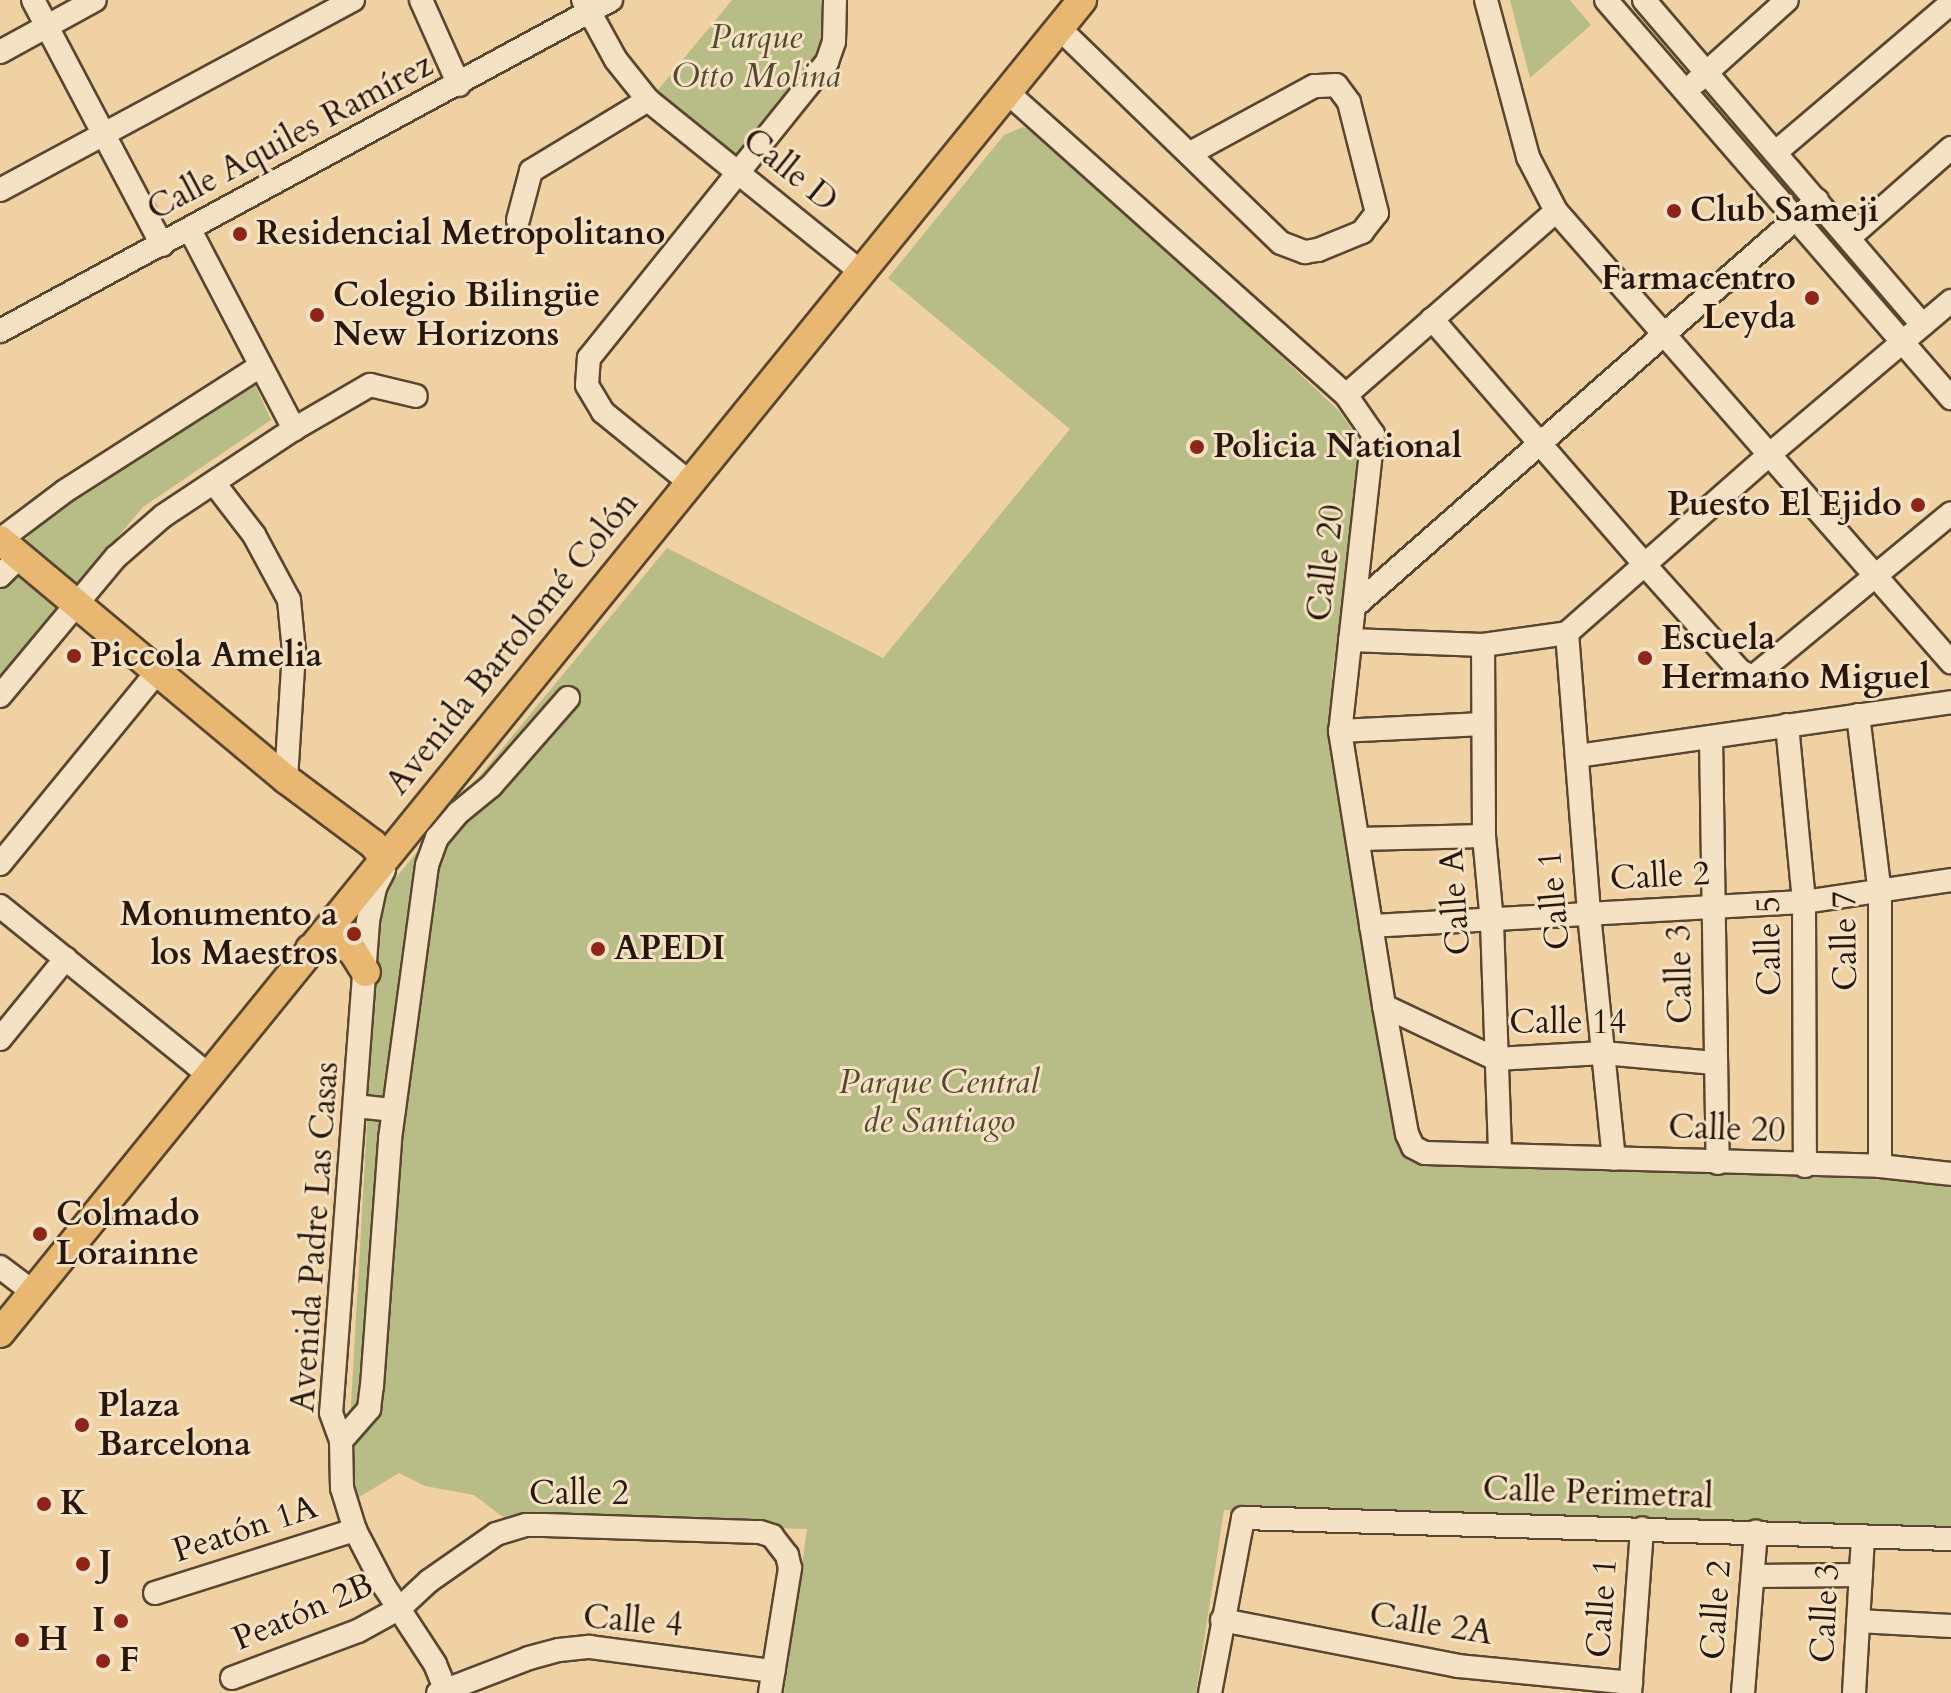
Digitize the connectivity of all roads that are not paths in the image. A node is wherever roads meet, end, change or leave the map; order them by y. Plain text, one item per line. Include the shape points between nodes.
1 (33, 0) edge
2 (95, 0) edge
3 (353, 0) edge
4 (421, 0) edge
5 (611, 0) edge
6 (835, 0) edge
7 (1082, 0) edge
8 (1486, 0) edge
9 (1644, 0) edge
10 (1787, 0) edge
11 (1951, 3) edge
12 (1617, 4) edge
13 (586, 6) edge
14 (47, 26) junction
15 (1059, 28) junction
16 (0, 52) edge
17 (1706, 72) junction
18 (459, 85) junction
19 (1685, 91) junction
20 (1007, 92) junction
21 (648, 100) junction
22 (104, 133) junction
23 (1951, 148) edge
24 (1776, 152) junction
25 (1189, 154) junction
26 (738, 171) junction
27 (0, 190) edge
28 (1817, 200) junction
29 (1556, 211) junction
30 (1796, 219) junction
31 (518, 220) dead end
32 (190, 230) junction
33 (1850, 237) junction
34 (162, 245) junction
35 (860, 271) junction
36 (1951, 301) edge
37 (1432, 319) junction
38 (1923, 325) junction
39 (0, 331) edge
40 (1665, 334) junction
41 (1903, 342) junction
42 (259, 367) junction
43 (1346, 395) junction
44 (416, 396) dead end
45 (1951, 398) edge
46 (294, 429) junction
47 (1542, 442) junction
48 (1770, 454) junction
49 (689, 482) junction
50 (214, 483) junction
51 (1951, 513) edge
52 (5, 553) edge
53 (1644, 564) junction
54 (1875, 576) junction
55 (75, 604) junction
56 (1355, 606) junction
57 (1567, 633) junction
58 (1350, 640) junction
59 (1483, 645) junction
60 (1951, 662) edge
61 (157, 672) junction
62 (0, 696) edge
63 (568, 698) dead end
64 (1951, 702) edge
65 (1858, 715) junction
66 (1482, 724) junction
67 (1787, 725) junction
68 (1340, 731) junction
69 (1711, 737) junction
70 (1577, 756) junction
71 (286, 779) junction
72 (430, 801) junction
73 (464, 807) junction
74 (1484, 836) junction
75 (1359, 839) junction
76 (383, 857) junction
77 (0, 864) edge
78 (1951, 880) edge
79 (1880, 893) junction
80 (1804, 902) junction
81 (0, 906) edge
82 (1714, 907) junction
83 (1589, 914) junction
84 (1492, 922) junction
85 (1371, 926) junction
86 (310, 949) junction
87 (66, 958) junction
88 (366, 972) junction
89 (1384, 1006) junction
90 (0, 1039) edge
91 (1603, 1053) junction
92 (1496, 1059) junction
93 (1715, 1063) junction
94 (209, 1075) junction
95 (355, 1106) junction
96 (394, 1110) junction
97 (1500, 1155) junction
98 (1614, 1159) junction
99 (1718, 1163) junction
100 (1805, 1166) junction
101 (1880, 1166) junction
102 (1951, 1174) edge
103 (0, 1267) edge
104 (33, 1292) junction
105 (0, 1333) edge
106 (341, 1441) junction
107 (1642, 1528) junction
108 (355, 1530) junction
109 (1756, 1532) junction
110 (1863, 1536) junction
111 (1951, 1539) edge
112 (1861, 1575) junction
113 (1753, 1576) junction
114 (155, 1593) dead end
115 (400, 1608) junction
116 (1222, 1620) junction
117 (1858, 1621) junction
118 (1951, 1626) edge
119 (232, 1678) dead end
120 (771, 1682) edge
121 (1630, 1688) edge
122 (447, 1692) edge
123 (438, 1693) edge
124 (1210, 1693) edge
125 (1743, 1693) edge
126 (1854, 1693) edge

1 - 14 street
2 - 14 street
3 - 22 street
4 - 18 street
5 - 13 street, Calle Aquiles Ramírez
6 - 26 street via 834,42 827,62
7 - 15 main road, Avenida Bartolomé Colón
8 - 29 street via 1528,157
9 - 17 street
10 - 17 street
11 - 24 street
12 - 19 street
13 - 18 street, Calle Aquiles Ramírez
13 - 21 street, Calle D via 616,60
14 - 16 street
14 - 22 street
15 - 20 main road, Avenida Bartolomé Colón
15 - 25 street
17 - 19 street
17 - 24 street
18 - 32 street, Calle Aquiles Ramírez
19 - 30 street
20 - 35 main road, Avenida Bartolomé Colón
20 - 43 street, Calle 20
21 - 26 street, Calle D
21 - 31 street via 531,171
22 - 27 street
22 - 34 street
23 - 33 street
24 - 28 street
25 - 25 street via 1314,86 1336,85 1349,102 1377,213 1362,232 1318,250 1293,250
26 - 35 street, Calle D
26 - 49 street via 599,342 586,373 603,412
28 - 30 street
28 - 33 street
29 - 37 street
29 - 40 street
30 - 40 street
30 - 41 street
32 - 34 street, Calle Aquiles Ramírez
32 - 42 street
33 - 38 street
34 - 39 street, Calle Aquiles Ramírez
35 - 49 main road, Avenida Bartolomé Colón
36 - 38 street
37 - 43 street
37 - 47 street
38 - 41 street
40 - 47 street
40 - 48 street
41 - 45 street
41 - 48 street
42 - 46 street
42 - 52 street via 65,491
43 - 56 street, Calle 20 via 1373,434
44 - 46 street via 370,385
46 - 50 street
47 - 53 street
47 - 56 street
48 - 53 street
48 - 54 street
49 - 72 main road, Avenida Bartolomé Colón
50 - 55 street via 163,516 116,557
50 - 71 street via 254,535 289,600 294,652
51 - 54 street
52 - 55 main road
53 - 54 street via 1740,671 1753,677
53 - 57 street
54 - 60 street
55 - 61 main road
55 - 62 street
56 - 58 street, Calle 20
57 - 59 street
57 - 70 street, Calle 1
58 - 59 street
58 - 68 street, Calle 20
59 - 66 street, Calle A
61 - 71 main road
61 - 77 street
63 - 73 street via 491,786
64 - 65 street
65 - 67 street
65 - 79 street, Calle 7
66 - 68 street
66 - 74 street, Calle A
67 - 69 street
67 - 80 street, Calle 5
68 - 75 street, Calle 20
69 - 70 street
69 - 82 street, Calle 3
70 - 83 street, Calle 1
71 - 76 main road
72 - 73 street
72 - 76 main road, Avenida Bartolomé Colón
73 - 96 street via 437,838 427,865
74 - 75 street
74 - 84 street, Calle A
75 - 85 street, Calle 20
76 - 86 main road, Avenida Bartolomé Colón
76 - 88 street, Avenida Padre Las Casas via 384,870 371,905
78 - 79 street, Calle 2
79 - 80 street, Calle 2
79 - 101 street, Calle 7
80 - 82 street, Calle 2
80 - 100 street, Calle 5
81 - 87 street
82 - 83 street, Calle 2
82 - 93 street, Calle 3
83 - 84 street, Calle 2
83 - 91 street, Calle 1
84 - 85 street, Calle 2
84 - 92 street, Calle A
85 - 89 street, Calle 20
86 - 88 main road via 341,945 352,950
86 - 94 main road, Avenida Bartolomé Colón
87 - 90 street
87 - 94 street
88 - 95 street, Avenida Padre Las Casas
89 - 92 street, Calle 14
89 - 97 street, Calle 20 via 1413,1147 1425,1153
91 - 92 street, Calle 14
91 - 93 street, Calle 14
91 - 98 street, Calle 1
92 - 97 street, Calle A
93 - 99 street, Calle 3
94 - 104 main road, Avenida Bartolomé Colón
95 - 96 street
95 - 106 street, Avenida Padre Las Casas via 331,1413
96 - 106 street via 369,1409
97 - 98 street, Calle 20
98 - 99 street, Calle 20
99 - 100 street, Calle 20
100 - 101 street, Calle 20
101 - 102 street, Calle 20
103 - 104 street
104 - 105 main road, Avenida Bartolomé Colón
106 - 108 street, Avenida Padre Las Casas via 342,1488
107 - 109 street, Calle Perimetral
107 - 116 street, Calle Perimetral via 1243,1518
107 - 121 street, Calle 1
108 - 114 street, Peatón 1A
108 - 115 street, Avenida Padre Las Casas
109 - 110 street, Calle Perimetral
109 - 113 street, Calle 2
110 - 111 street, Calle Perimetral
110 - 112 street, Calle 3
112 - 113 street
112 - 117 street, Calle 3
113 - 125 street, Calle 2
115 - 119 street, Peatón 2B via 327,1645
115 - 120 street, Calle 2 via 496,1534 526,1525 760,1532 780,1544 790,1568
115 - 122 street, Avenida Padre Las Casas
116 - 121 street, Calle 2A via 1458,1666
116 - 124 street
117 - 118 street
117 - 126 street, Calle 3
120 - 122 street, Calle 4 via 590,1647 529,1658
122 - 123 street, Calle 4

